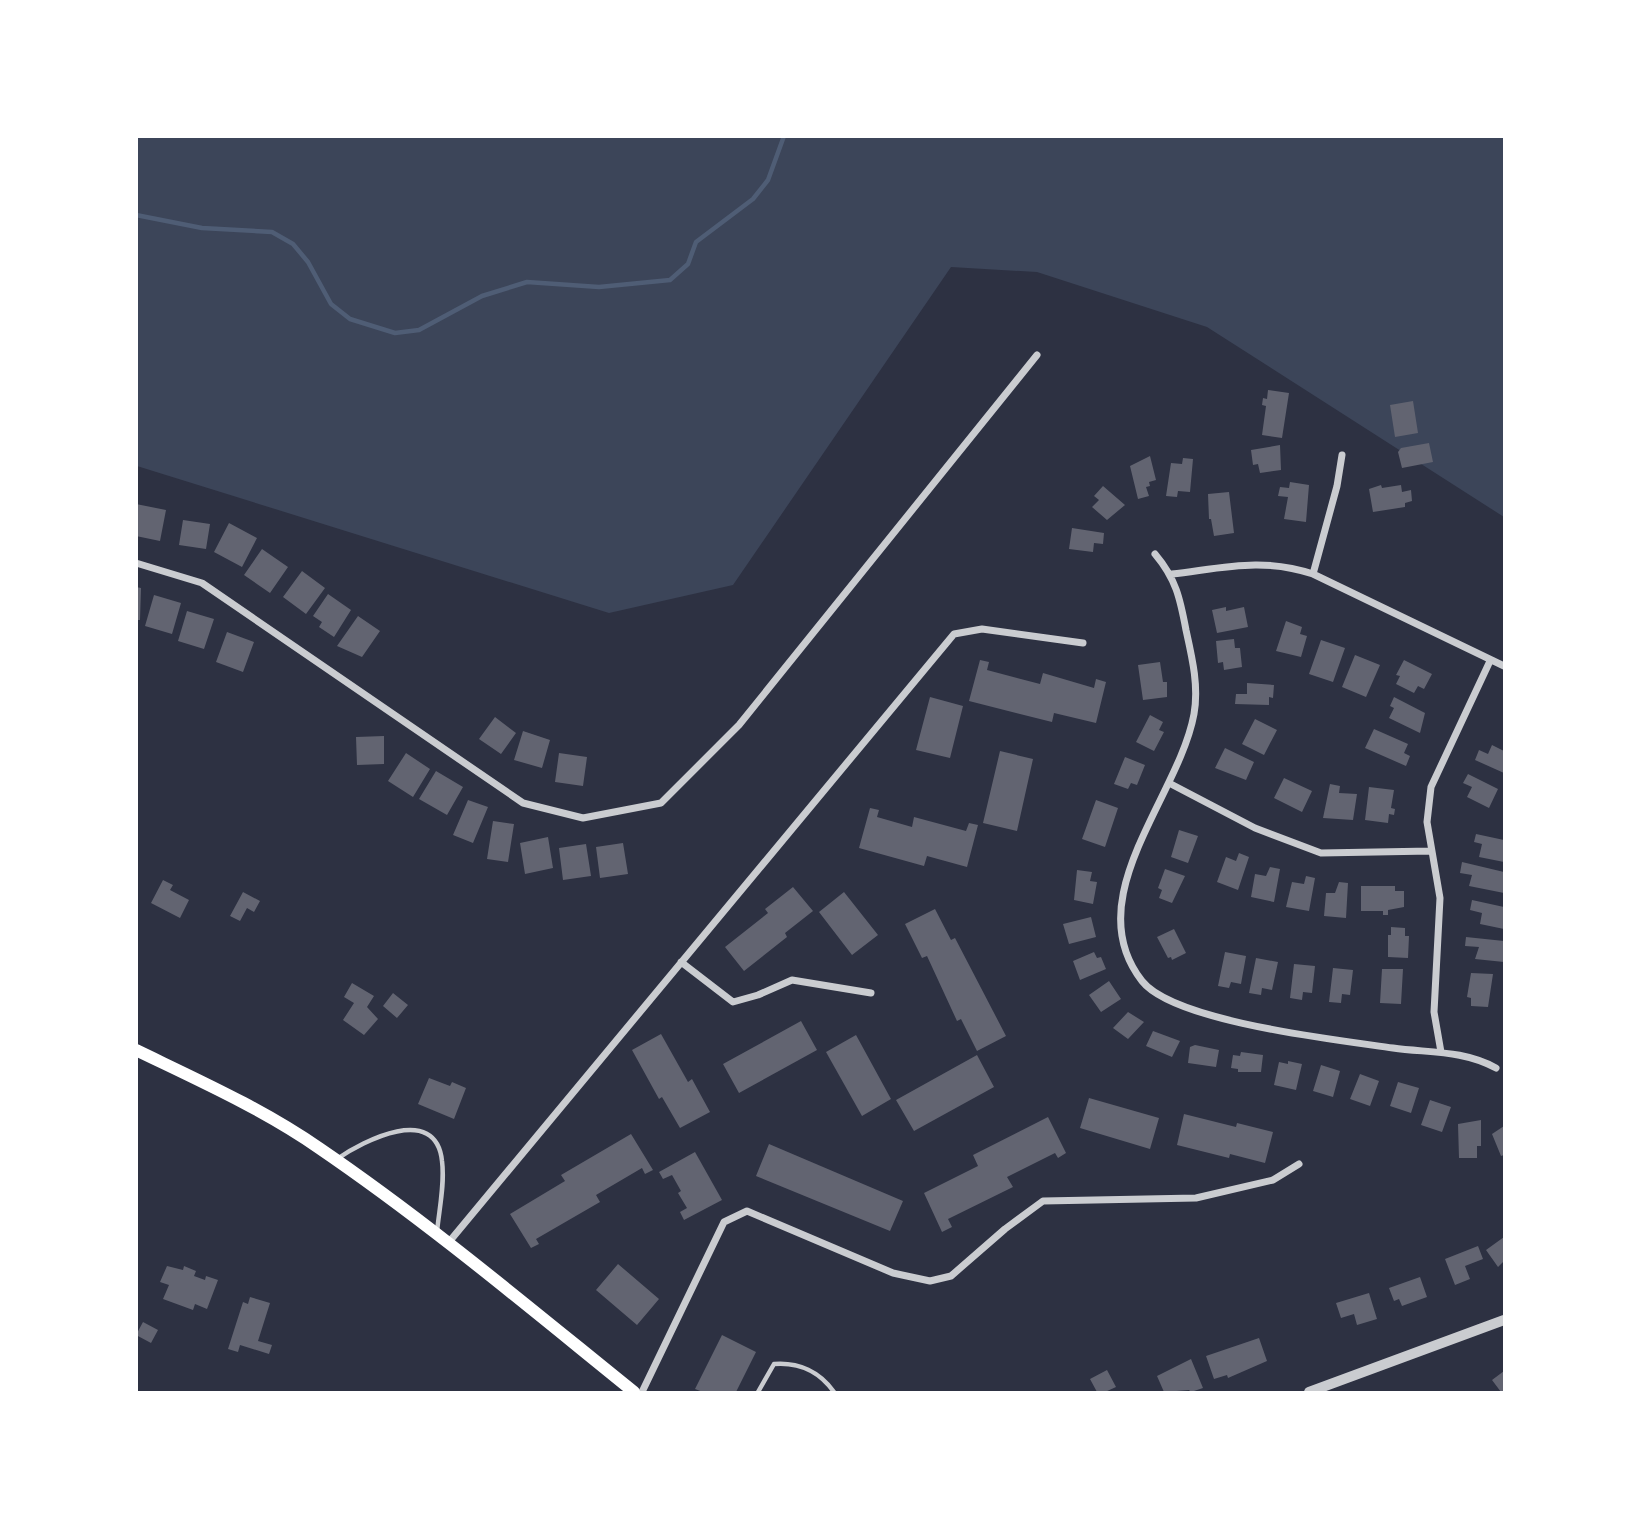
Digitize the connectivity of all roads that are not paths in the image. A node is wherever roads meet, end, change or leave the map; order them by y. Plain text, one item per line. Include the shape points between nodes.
1 (1037, 355) dead end
2 (1342, 455) dead end
3 (1155, 554) dead end
4 (136, 563) edge
5 (1313, 574) junction
6 (1172, 575) junction
7 (1083, 643) dead end
8 (1490, 661) junction
9 (1504, 666) edge
10 (1169, 783) junction
11 (1431, 851) junction
12 (681, 962) junction
13 (871, 993) dead end
14 (136, 1050) edge
15 (1441, 1052) junction
16 (1496, 1068) dead end
17 (336, 1160) junction
18 (1299, 1164) dead end
19 (436, 1233) junction
20 (449, 1242) junction
21 (1504, 1320) edge
22 (634, 1392) edge
23 (642, 1392) edge
24 (758, 1392) edge
25 (834, 1392) edge
26 (1309, 1392) edge

1 - 4 street via 739,725 661,803 583,818 523,803 202,583
2 - 5 street
3 - 6 street
5 - 6 street via 1266,563
5 - 8 street
6 - 10 street via 1195,669 1194,714
7 - 12 street via 982,629 954,634
8 - 9 street
8 - 11 street via 1431,787 1427,822
10 - 11 street via 1255,828 1321,853
10 - 15 street via 1131,861 1121,898 1121,928 1128,956 1142,982 1167,1001 1204,1016
11 - 15 street via 1440,898 1433,980
12 - 13 street via 733,1002 792,980
12 - 20 street
14 - 17 main road via 219,1091
15 - 16 street via 1478,1058
17 - 19 main road
17 - 19 lane via 359,1144 402,1128 426,1135 439,1147 443,1163
18 - 23 street via 1273,1180 1195,1198 1043,1201 951,1276 930,1281 893,1273 747,1211 724,1222
19 - 20 main road
20 - 22 main road
21 - 26 street
24 - 25 lane via 774,1364 793,1362 825,1380

